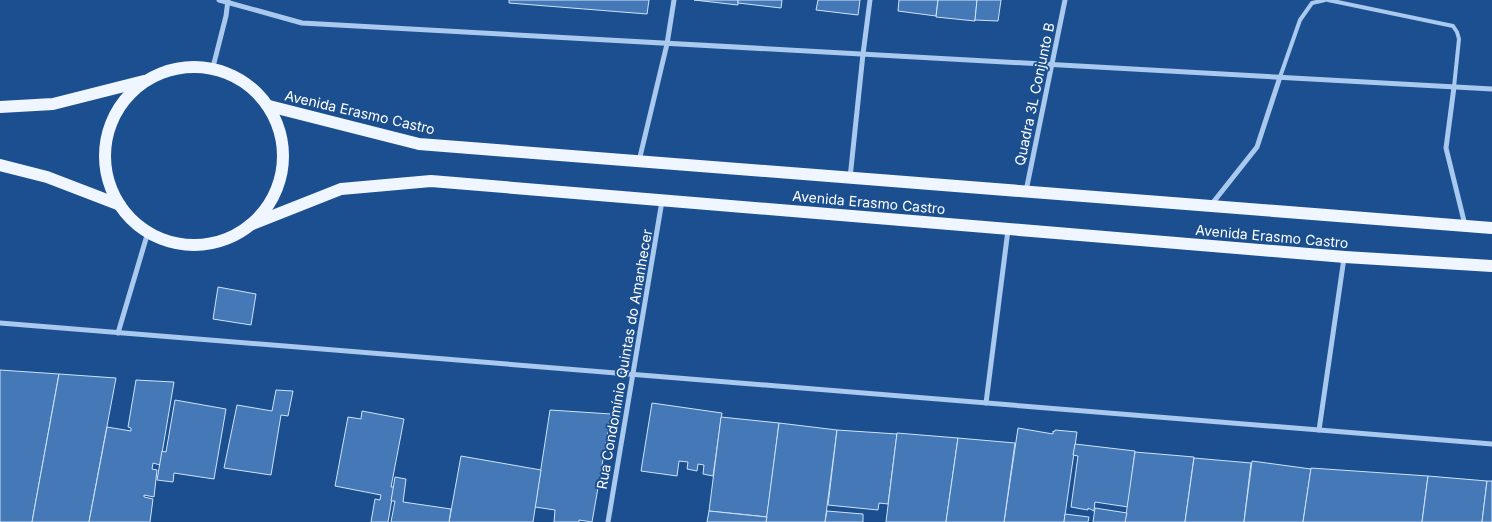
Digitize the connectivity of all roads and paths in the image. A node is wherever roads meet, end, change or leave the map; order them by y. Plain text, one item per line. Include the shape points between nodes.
1 (219, 0) edge
2 (674, 0) edge
3 (870, 0) edge
4 (1065, 0) edge
5 (1326, 0) edge
6 (228, 1) edge
7 (667, 44) junction
8 (863, 54) junction
9 (1052, 64) junction
10 (213, 68) junction
11 (1280, 77) junction
12 (144, 81) junction
13 (1454, 87) junction
14 (1492, 89) edge
15 (269, 106) junction
16 (0, 107) edge
17 (639, 161) junction
18 (0, 165) edge
19 (850, 178) junction
20 (1026, 192) junction
21 (662, 201) junction
22 (120, 205) junction
23 (1210, 206) junction
24 (250, 225) junction
25 (1465, 226) junction
26 (1492, 228) edge
27 (1008, 229) junction
28 (148, 232) junction
29 (1344, 257) junction
30 (1492, 266) edge
31 (0, 323) edge
32 (118, 333) junction
33 (632, 374) junction
34 (986, 403) junction
35 (1319, 430) junction
36 (1492, 444) edge
37 (608, 522) edge

1 - 6 street
2 - 7 street
3 - 8 street
4 - 9 street, Quadra 3L Conjunto B
5 - 11 lane via 1312,3 1300,20
5 - 13 lane via 1453,26 1459,39
6 - 7 street via 302,23
6 - 10 street
7 - 8 street
7 - 17 street
8 - 9 street
8 - 19 street
9 - 11 street
9 - 20 street, Quadra 3L Conjunto B
10 - 12 main road via 177,68
10 - 15 main road via 234,75 254,88
11 - 13 street
11 - 23 street via 1257,147
12 - 16 main road via 53,104
12 - 22 main road via 120,106 107,138 107,173
13 - 14 street
13 - 25 street via 1446,148
15 - 17 main road, Avenida Erasmo Castro via 419,144
15 - 24 main road via 282,136 283,169 271,201
17 - 19 main road, Avenida Erasmo Castro
18 - 22 main road via 47,177
19 - 20 main road, Avenida Erasmo Castro
20 - 23 main road, Avenida Erasmo Castro
21 - 24 main road, Avenida Erasmo Castro via 431,181 341,188
21 - 27 main road, Avenida Erasmo Castro
21 - 33 street, Rua Condomínio Quintas do Amanhecer
22 - 28 main road
23 - 25 main road, Avenida Erasmo Castro
24 - 28 main road via 226,239 200,245 173,243
25 - 26 main road, Avenida Erasmo Castro
27 - 29 main road, Avenida Erasmo Castro
27 - 34 street
28 - 32 street
29 - 30 main road, Avenida Erasmo Castro
29 - 35 street
31 - 32 street
32 - 33 street
33 - 34 street
33 - 37 street, Rua Condomínio Quintas do Amanhecer
34 - 35 street
35 - 36 street

